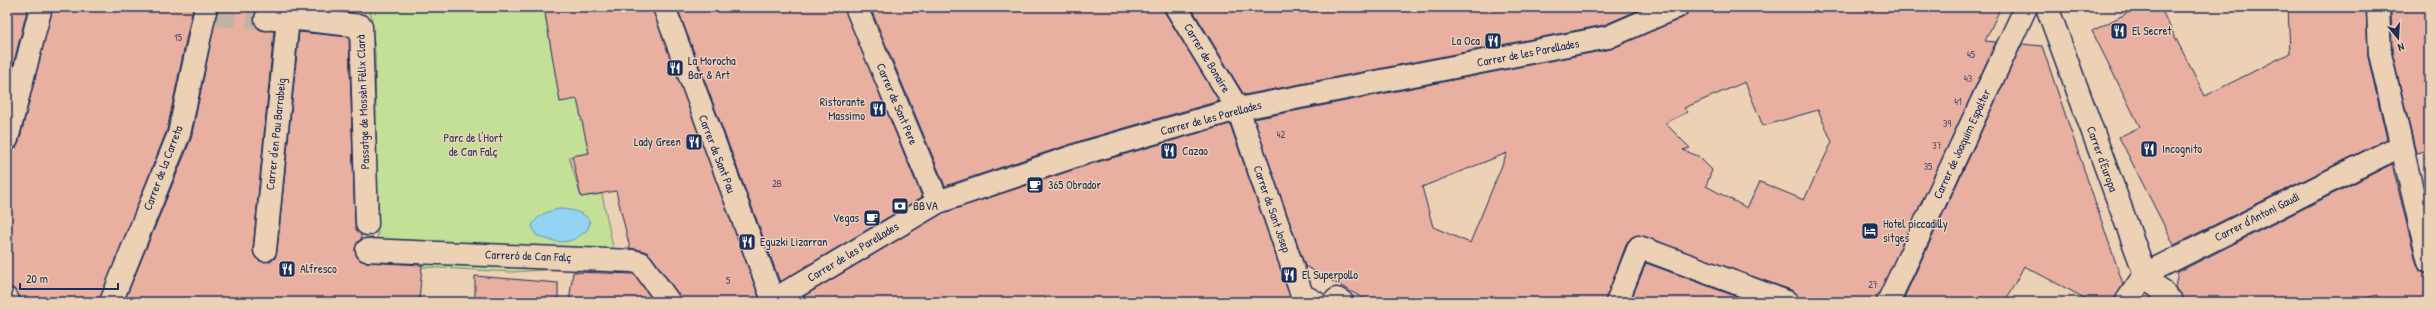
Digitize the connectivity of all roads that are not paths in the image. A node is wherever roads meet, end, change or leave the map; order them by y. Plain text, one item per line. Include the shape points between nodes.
1 (41, 7) edge
2 (664, 7) edge
3 (856, 7) edge
4 (1176, 7) edge
5 (1677, 7) edge
6 (2026, 7) edge
7 (2047, 7) edge
8 (2378, 7) edge
9 (209, 12) edge
10 (288, 18) junction
11 (266, 19) tunnel mouth
12 (1238, 109) junction
13 (7, 139) edge
14 (2401, 148) junction
15 (938, 202) junction
16 (367, 224) dead end
17 (265, 250) dead end
18 (367, 250) dead end
19 (2429, 262) edge
20 (2144, 274) junction
21 (7, 299) edge
22 (772, 301) edge
23 (9, 302) edge
24 (111, 302) edge
25 (669, 302) edge
26 (1315, 302) edge
27 (1334, 302) edge
28 (1342, 302) edge
29 (1617, 302) edge
30 (1786, 302) edge
31 (1888, 302) edge
32 (2126, 302) edge
33 (2172, 302) edge

1 - 13 street
2 - 22 street, Carrer de Sant Pau
3 - 15 street, Carrer de Sant Pere
4 - 12 street, Carrer de Bonaire
5 - 12 street, Carrer de les Parellades via 1608,37
6 - 31 street, Carrer de Joaquim Espalter
7 - 20 street, Carrer d'Europa
8 - 14 street via 2380,54
9 - 24 street, Carrer de la Carreta via 179,134
10 - 11 street, Passatge de Mossèn Fèlix Clarà
10 - 16 street, Passatge de Mossèn Fèlix Clarà via 360,26
10 - 17 street, Carrer d'en Pau Barrabeig
12 - 15 street, Carrer de les Parellades via 1087,152
12 - 26 street, Carrer de Sant Josep via 1302,295
14 - 19 street
14 - 20 street, Carrer d'Antoni Gaudí via 2390,151
15 - 22 street, Carrer de les Parellades
18 - 25 street, Carreró de Can Falç via 632,261 641,263
20 - 32 street
20 - 33 street, Carrer d'Europa
21 - 23 street
27 - 28 street via 1337,299
29 - 30 street via 1639,247

